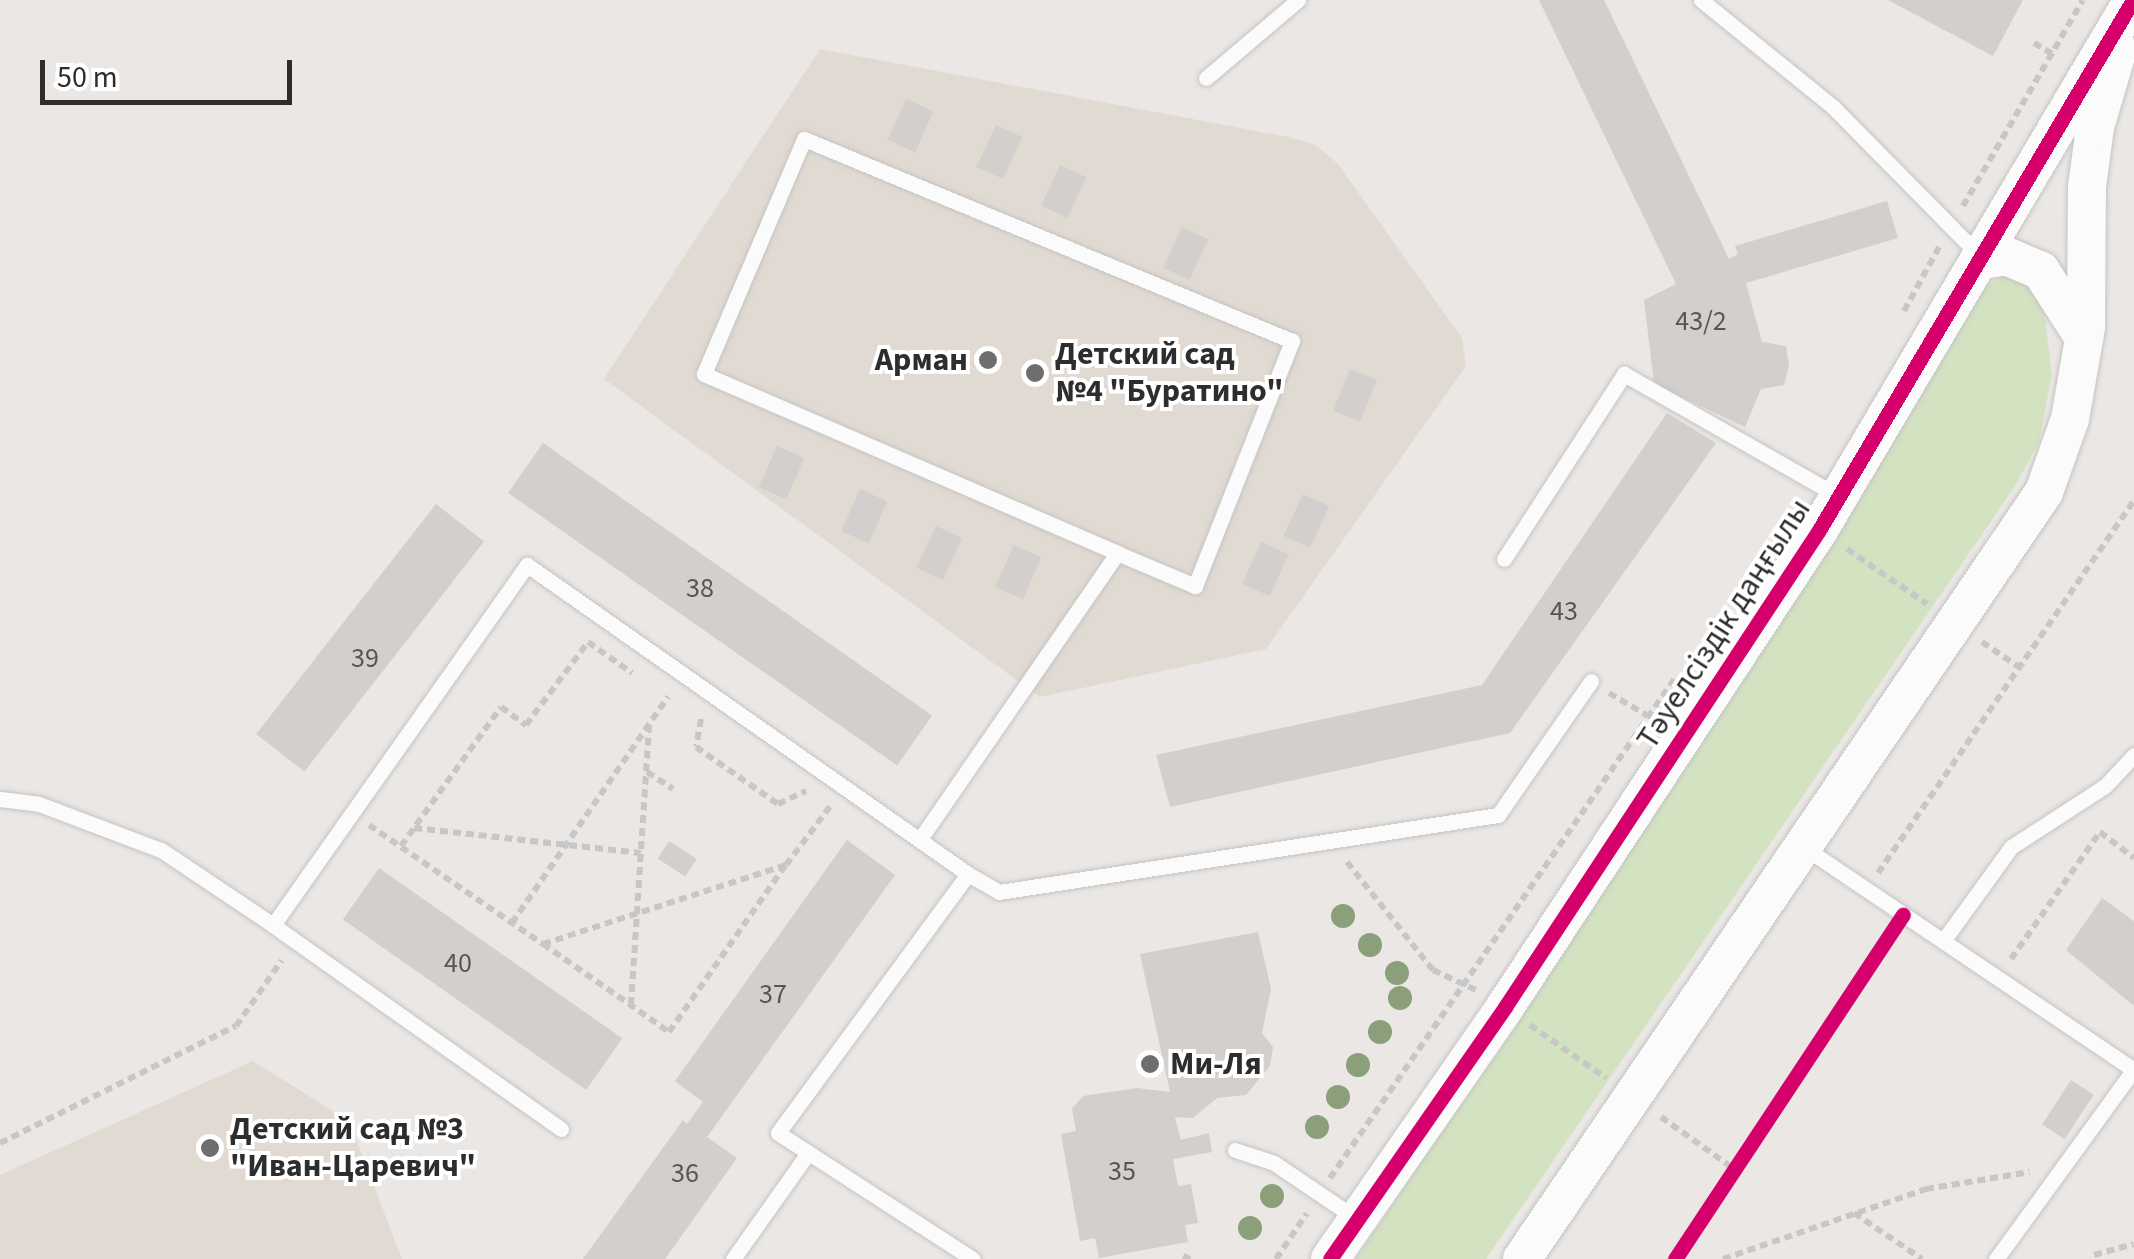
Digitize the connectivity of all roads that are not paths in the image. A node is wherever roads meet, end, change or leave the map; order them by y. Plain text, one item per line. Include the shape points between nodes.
1 (1298, 0) edge
2 (1701, 0) edge
3 (2132, 2) edge
4 (1206, 78) dead end
5 (1982, 260) junction
6 (2084, 338) junction
7 (1840, 498) junction
8 (1117, 552) junction
9 (1504, 558) dead end
10 (1592, 681) dead end
11 (2134, 755) edge
12 (0, 799) edge
13 (920, 839) junction
14 (1802, 846) junction
15 (968, 874) junction
16 (273, 925) junction
17 (1943, 941) junction
18 (2132, 1068) edge
19 (561, 1129) dead end
20 (1235, 1150) dead end
21 (808, 1153) junction
22 (1358, 1220) junction
23 (733, 1259) edge
24 (973, 1259) edge
25 (1330, 1259) edge
26 (1522, 1259) edge
27 (1996, 1259) edge

1 - 4 lane
2 - 5 lane via 1833,106
3 - 5 street, Тәуелсіздік даңғылы
3 - 6 street, Тәуелсіздік даңғылы via 2095,127
5 - 6 street via 2006,256 2041,271
5 - 7 street, Тәуелсіздік даңғылы
6 - 14 street, Тәуелсіздік даңғылы via 2070,419 2044,492
7 - 9 lane via 1624,374
7 - 22 street, Тәуелсіздік даңғылы
8 - 8 lane via 1195,586 1292,341 804,138 704,374
8 - 13 lane
10 - 15 lane via 1498,815 999,892
11 - 17 lane via 2105,786 2011,847
12 - 16 lane via 39,804 161,850
13 - 15 lane
13 - 16 lane via 527,566
14 - 17 lane
14 - 26 street, Тәуелсіздік даңғылы
15 - 21 lane via 778,1133
16 - 19 lane
17 - 18 lane
18 - 27 lane
20 - 22 lane via 1274,1163
21 - 23 lane
21 - 24 lane
22 - 25 street, Тәуелсіздік даңғылы

